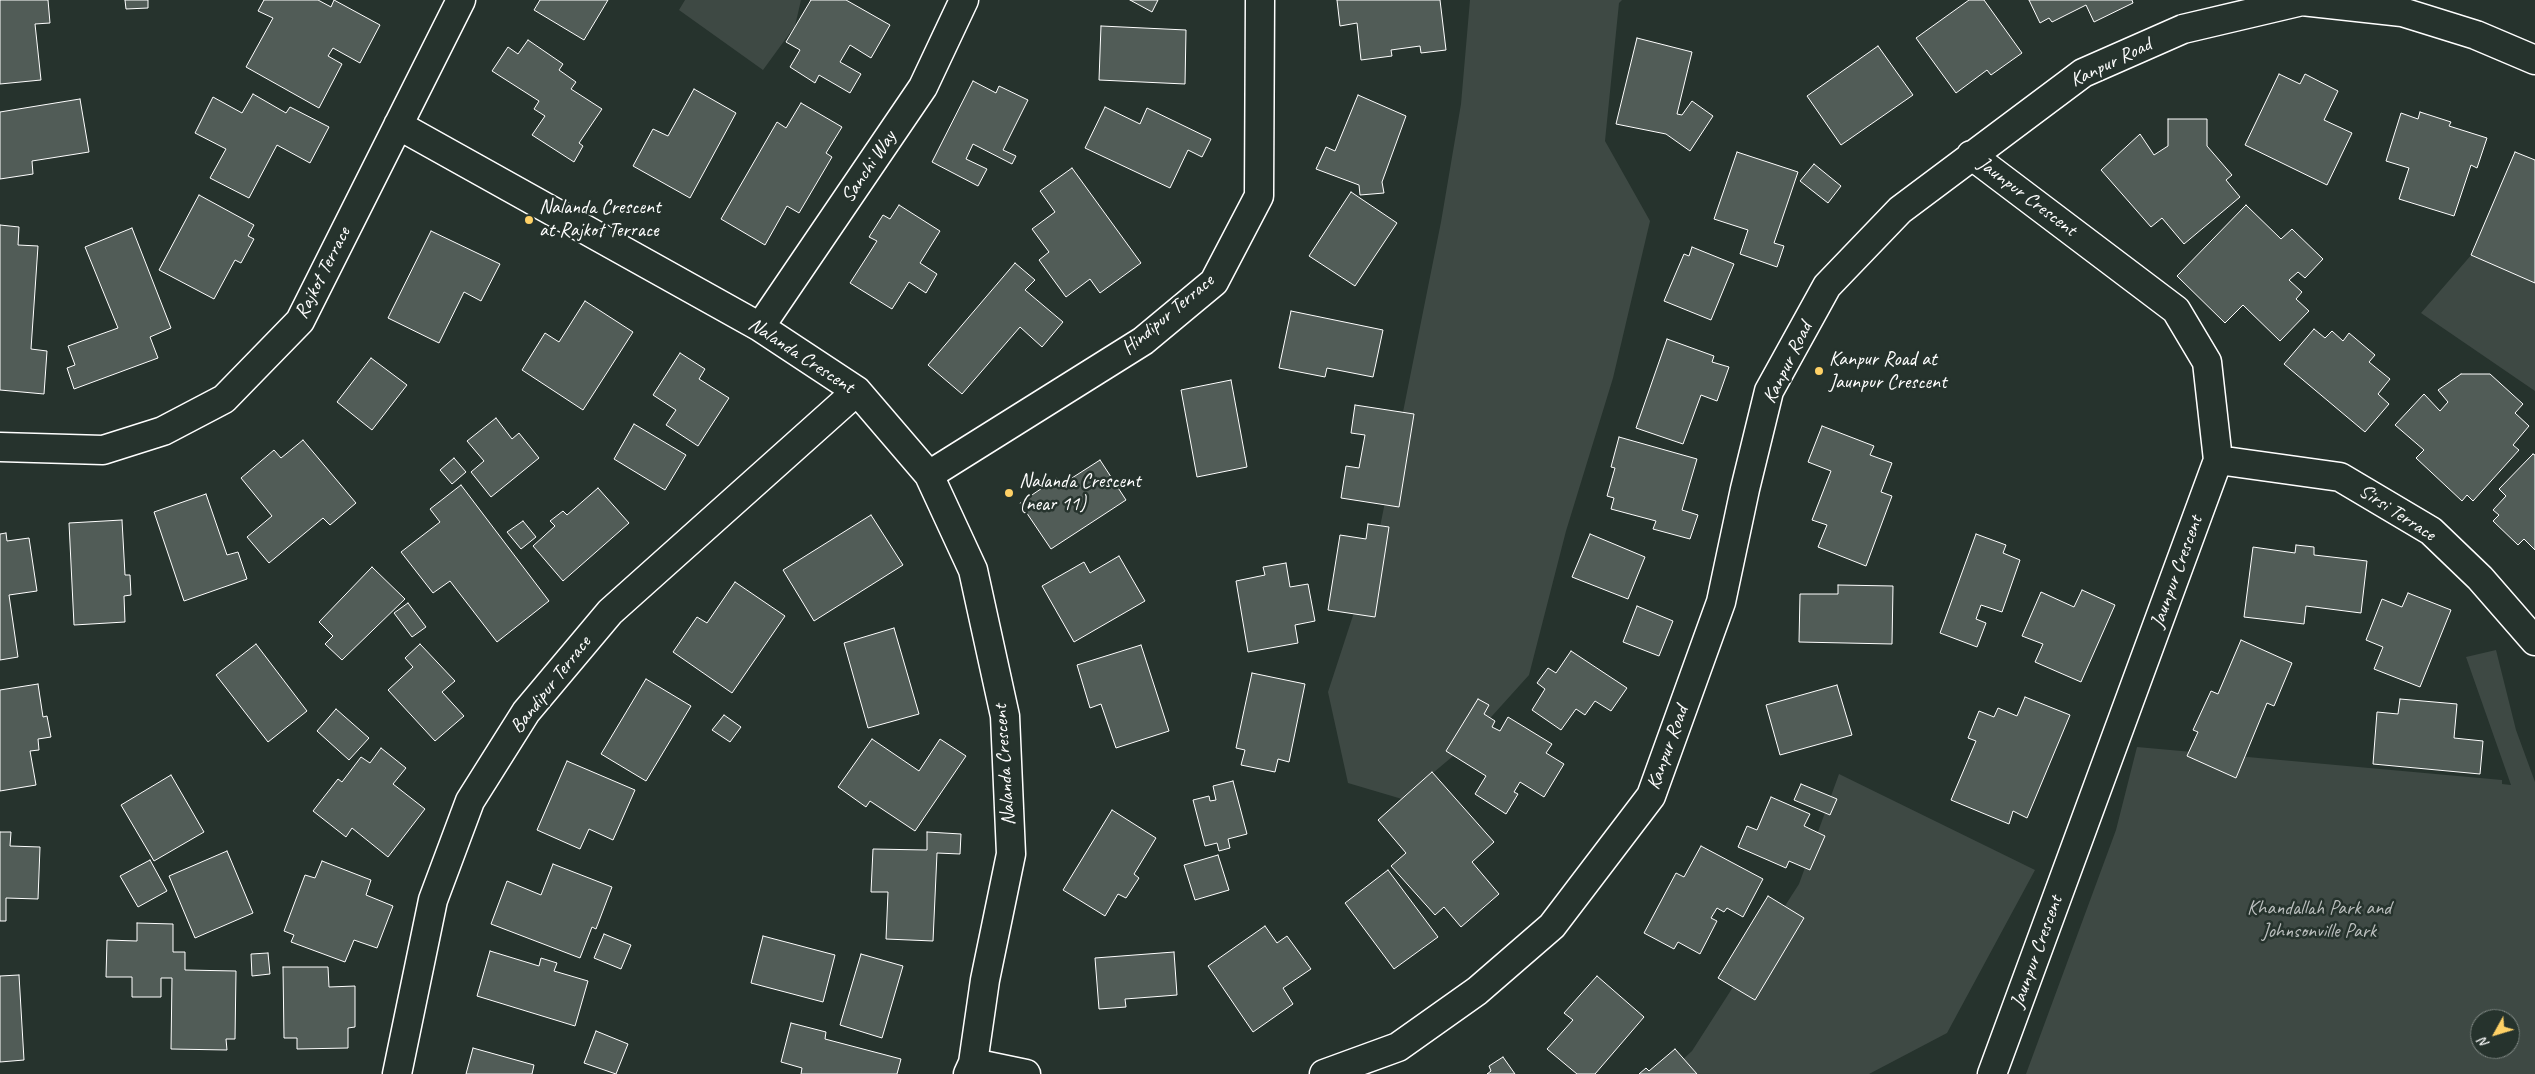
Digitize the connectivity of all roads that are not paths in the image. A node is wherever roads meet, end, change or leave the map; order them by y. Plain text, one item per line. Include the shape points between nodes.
1 (461, 0) edge
2 (964, 0) edge
3 (1260, 0) edge
4 (2535, 60) edge
5 (398, 126) junction
6 (1971, 155) junction
7 (760, 328) junction
8 (857, 391) junction
9 (0, 447) edge
10 (2218, 460) junction
11 (929, 475) junction
12 (2535, 641) edge
13 (970, 1068) edge
14 (397, 1074) edge
15 (1026, 1074) edge
16 (1324, 1074) edge
17 (1992, 1074) edge

1 - 5 street, Rajkot Terrace
2 - 7 street, Sanchi Way via 923,87
3 - 11 street, Hindipur Terrace via 1259,196 1214,282 1143,341
4 - 6 street, Kanpur Road via 2476,35 2402,12 2302,1 2183,29 2083,73
5 - 7 street, Nalanda Crescent
5 - 9 street, Rajkot Terrace via 300,321 224,399 163,432 103,450
6 - 10 street, Jaunpur Crescent via 2176,310 2207,362
6 - 16 street, Kanpur Road via 1900,210 1827,286 1769,391 1744,489 1721,602 1652,796 1552,926 1477,992 1398,1047
7 - 8 street, Nalanda Crescent
8 - 11 street, Nalanda Crescent
8 - 14 street, Bandipur Terrace via 610,612 526,712 470,801 433,900
10 - 12 street, Sirsi Terrace via 2340,477 2431,531 2480,578
10 - 17 street, Jaunpur Crescent
11 - 13 street, Nalanda Crescent via 973,570 1005,716 1012,854 984,980
13 - 15 street

